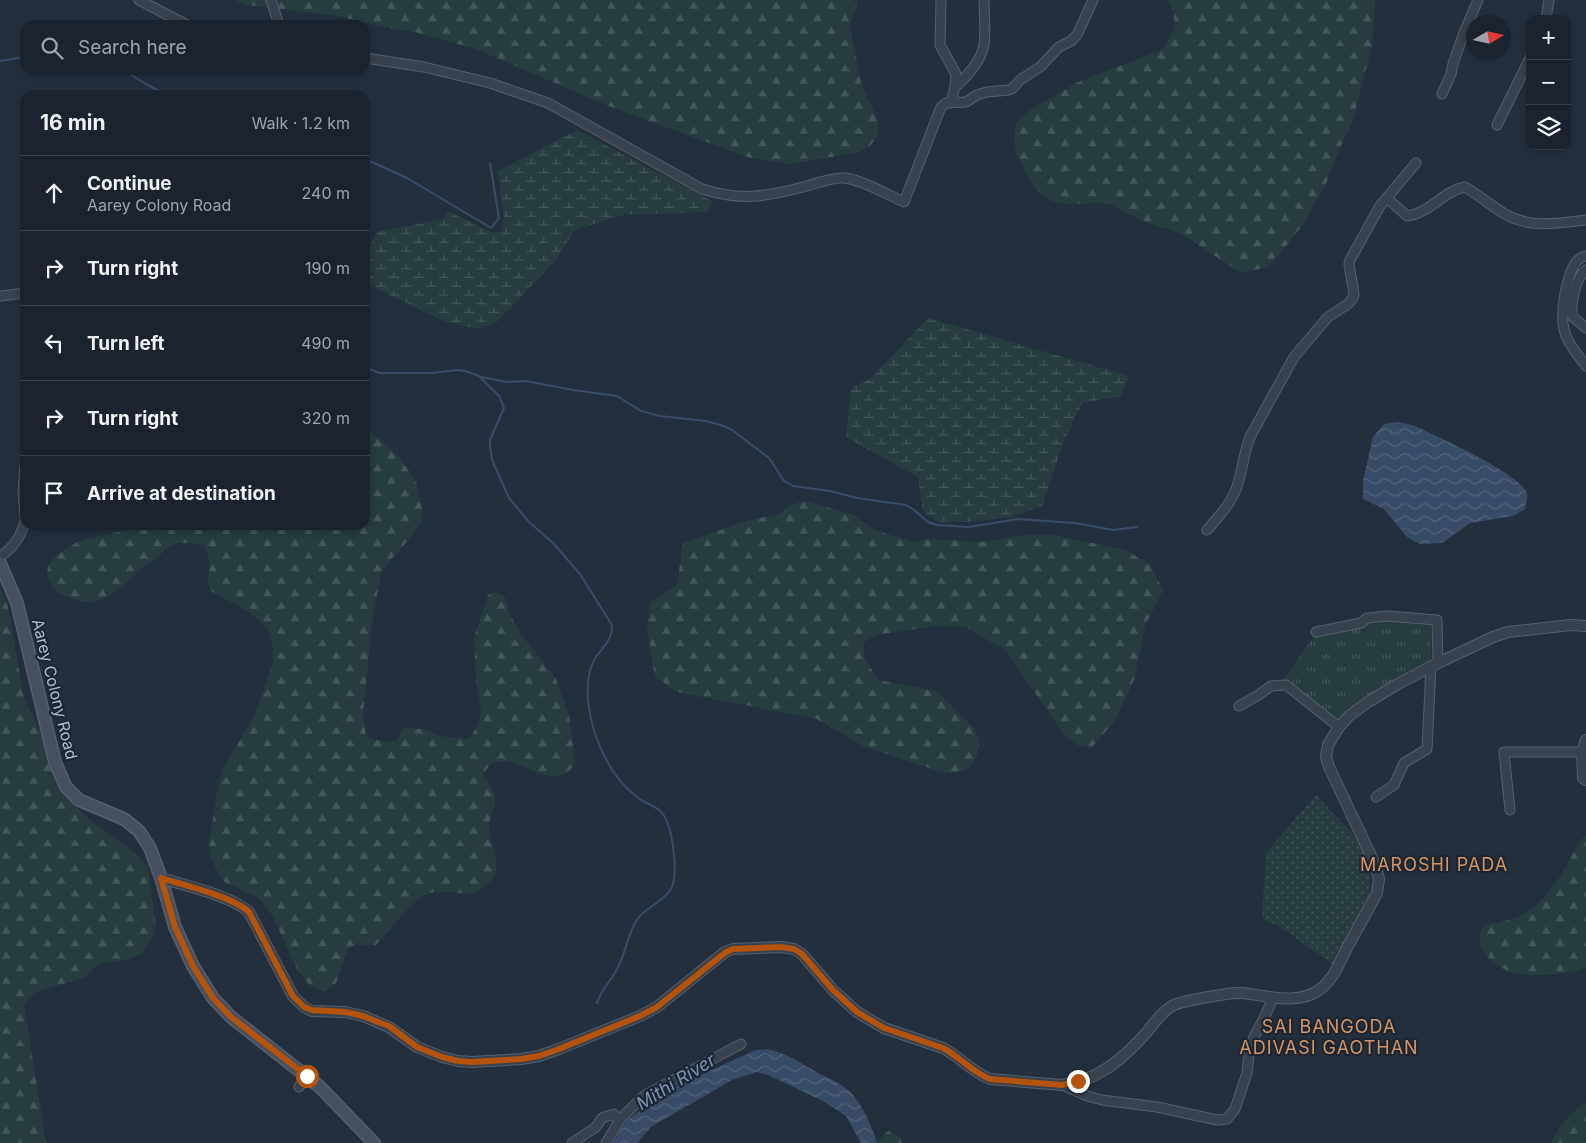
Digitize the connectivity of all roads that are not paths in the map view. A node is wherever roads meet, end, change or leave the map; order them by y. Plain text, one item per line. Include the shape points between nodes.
1 (138, 0) edge
2 (271, 0) edge
3 (941, 0) edge
4 (984, 0) edge
5 (1093, 0) edge
6 (1478, 0) edge
7 (1549, 0) edge
8 (1547, 15) edge
9 (177, 20) edge
10 (277, 20) edge
11 (370, 59) edge
12 (1529, 60) edge
13 (955, 87) junction
14 (1442, 94) dead end
15 (950, 103) junction
16 (1497, 125) dead end
17 (1416, 164) dead end
18 (1387, 198) junction
19 (1586, 220) edge
20 (1586, 256) edge
21 (1586, 270) edge
22 (20, 294) edge
23 (0, 296) edge
24 (1586, 328) edge
25 (1586, 366) edge
26 (22, 530) edge
27 (1207, 530) dead end
28 (0, 558) edge
29 (0, 563) edge
30 (1586, 626) edge
31 (1316, 632) dead end
32 (1434, 665) junction
33 (1239, 706) dead end
34 (1339, 727) junction
35 (1586, 740) edge
36 (1582, 752) junction
37 (1586, 780) edge
38 (1376, 797) dead end
39 (1510, 810) dead end
40 (161, 878) junction
41 (1273, 998) junction
42 (741, 1044) dead end
43 (307, 1076) junction
44 (1062, 1085) junction
45 (299, 1087) dead end
46 (620, 1121) junction
47 (374, 1143) edge
48 (572, 1143) edge
49 (606, 1143) edge

1 - 9 street
2 - 10 street
3 - 13 street via 940,45 956,74
4 - 13 street via 984,46 966,78
5 - 15 street via 1077,35 1059,46 1040,67 1013,88 987,92 966,102
6 - 14 street
7 - 8 street
11 - 15 street via 424,67 548,103 702,189 741,197 779,194 842,178 852,179 904,202 941,108
12 - 16 street
13 - 15 street
17 - 18 street
18 - 19 street via 1407,216 1415,215 1456,189 1465,187 1506,215 1528,223
18 - 27 street via 1350,260 1353,298 1328,317 1294,357 1250,437 1238,486 1223,512
20 - 25 street via 1574,264 1562,314 1564,331
21 - 24 street via 1578,278 1572,310 1572,316
22 - 23 street
26 - 28 street via 13,547
29 - 40 main road, Aarey Colony Road via 17,603 55,762 66,787 79,800 124,819 139,831 150,848
30 - 32 street via 1508,632
31 - 32 street via 1387,616 1437,620
32 - 34 street via 1368,702
32 - 38 street via 1426,749 1404,763 1394,785
33 - 34 street via 1271,686 1286,685
34 - 41 street via 1328,745 1326,757 1374,862 1379,886 1332,977 1321,989 1309,996
35 - 36 street
36 - 37 street via 1583,778
36 - 39 street via 1504,752
40 - 43 main road, Aarey Colony Road via 175,927 193,966 213,998 231,1017
40 - 44 street via 243,906 293,996 304,1007 363,1016 389,1026 417,1047 458,1061 521,1059 559,1049 657,1007 726,952 781,947 802,954 857,1012 884,1028 943,1048 979,1075 990,1079
41 - 44 street via 1239,993 1173,1005 1116,1063 1095,1075
41 - 44 street via 1253,1039 1247,1073 1235,1109 1228,1119 1217,1120 1157,1107 1102,1100
42 - 46 street via 645,1095
43 - 45 street
43 - 47 main road, Aarey Colony Road
46 - 48 street via 614,1114 602,1118 596,1127
46 - 49 street

